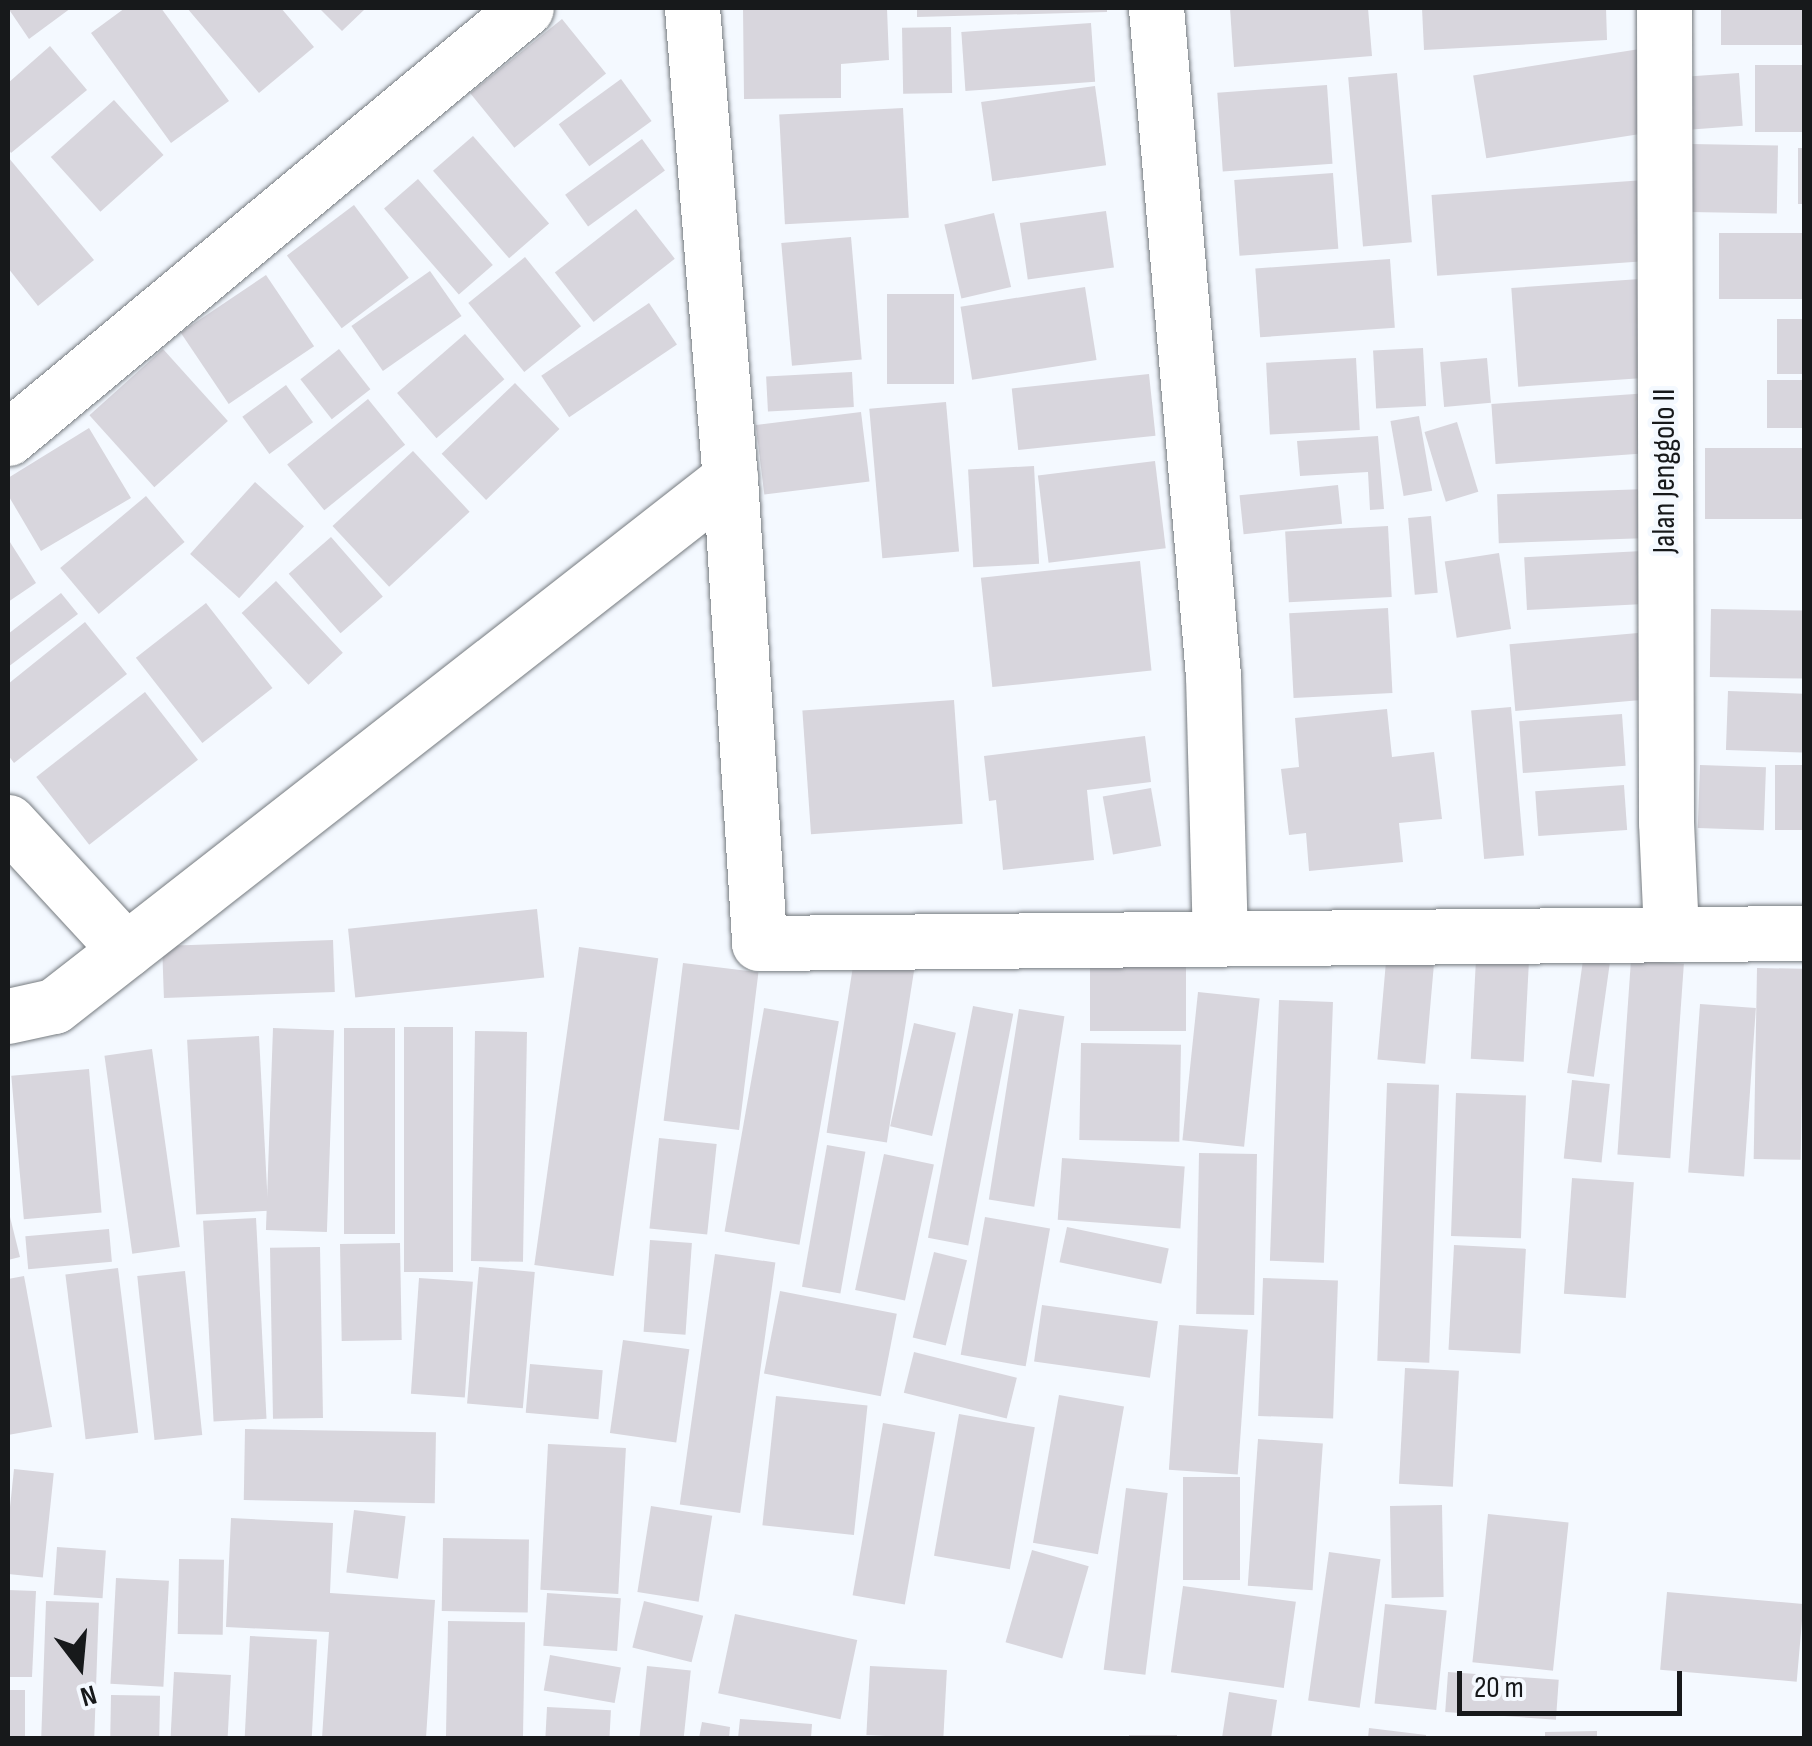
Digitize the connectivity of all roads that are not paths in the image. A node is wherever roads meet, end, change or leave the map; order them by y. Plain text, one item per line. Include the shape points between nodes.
1 (526, 8) edge
2 (692, 8) edge
3 (1156, 8) edge
4 (1664, 8) edge
5 (8, 438) edge
6 (730, 478) junction
7 (8, 822) edge
8 (1804, 933) edge
9 (1671, 934) junction
10 (1220, 937) junction
11 (126, 950) junction
12 (8, 1016) edge

1 - 5 street
2 - 6 street
3 - 10 street via 1213,675
4 - 9 street, Jalan Jenggolo II
6 - 10 street via 759,944
6 - 11 street
7 - 11 street
8 - 9 street
9 - 10 street
11 - 12 street via 54,1006

